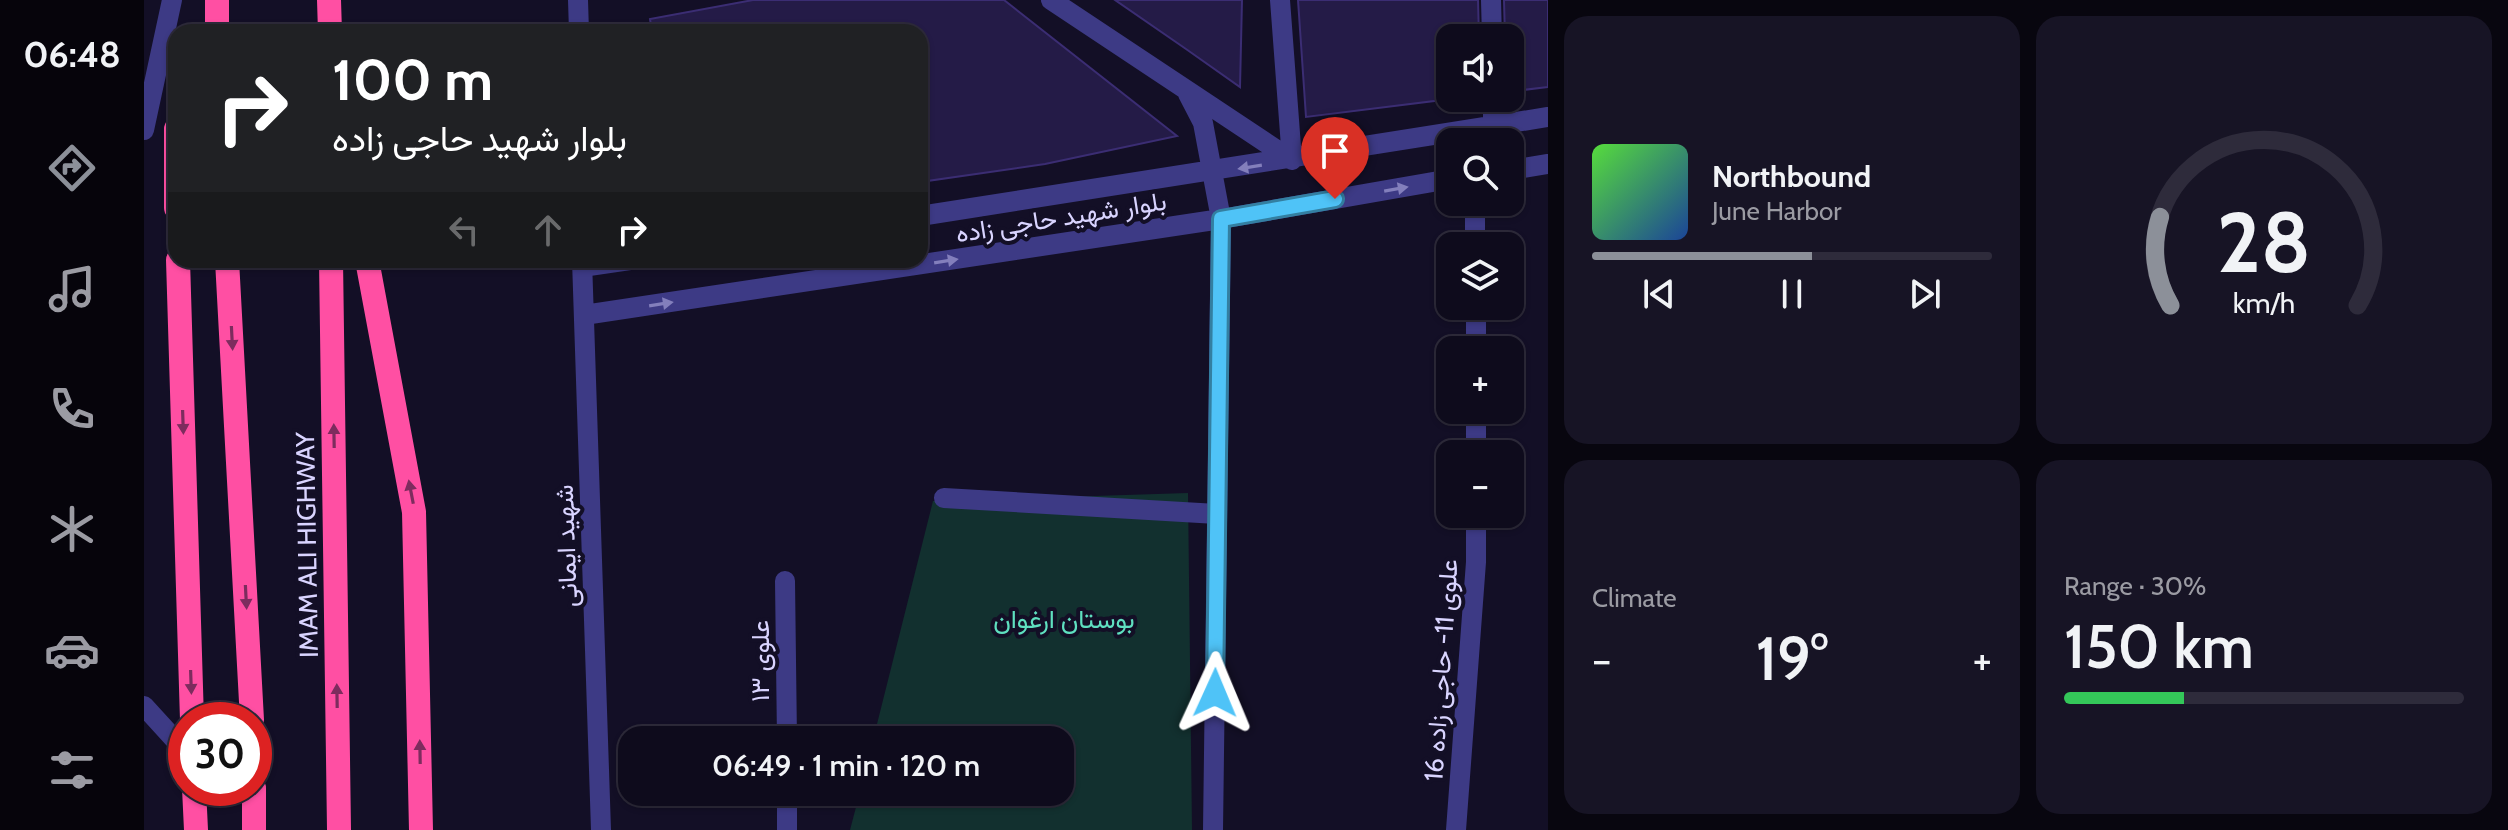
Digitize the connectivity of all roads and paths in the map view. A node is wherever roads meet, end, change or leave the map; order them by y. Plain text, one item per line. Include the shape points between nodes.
1 (172, 0) edge
2 (217, 0) edge
3 (329, 0) edge
4 (579, 0) edge
5 (1051, 0) edge
6 (1280, 0) edge
7 (1491, 0) edge
8 (217, 24) edge
9 (330, 24) edge
10 (579, 24) edge
11 (1492, 24) edge
12 (1188, 94) junction
13 (1493, 112) edge
14 (1548, 117) edge
15 (1493, 126) junction
16 (144, 130) edge
17 (1292, 160) junction
18 (1548, 164) edge
19 (1524, 168) edge
20 (1213, 173) junction
21 (1436, 181) edge
22 (928, 215) edge
23 (1221, 219) junction
24 (928, 263) edge
25 (178, 268) edge
26 (227, 268) edge
27 (331, 268) edge
28 (368, 268) edge
29 (582, 268) edge
30 (896, 268) edge
31 (584, 315) junction
32 (944, 498) dead end
33 (1217, 514) junction
34 (1476, 528) edge
35 (785, 581) dead end
36 (191, 702) edge
37 (251, 702) edge
38 (144, 706) edge
39 (787, 726) edge
40 (168, 732) edge
41 (195, 806) edge
42 (254, 806) edge
43 (787, 806) edge
44 (196, 830) edge
45 (254, 830) edge
46 (339, 830) edge
47 (421, 830) edge
48 (601, 830) edge
49 (787, 830) edge
50 (1213, 830) edge
51 (1456, 830) edge

1 - 16 street
2 - 8 highway
3 - 9 highway
4 - 10 street
5 - 12 street
6 - 17 street
7 - 11 street
12 - 17 street
12 - 20 street via 1203,123
13 - 15 street
14 - 15 street, بلوار شهید حاجی زاده
15 - 17 street, بلوار شهید حاجی زاده
17 -> 20 street, بلوار شهید حاجی زاده
18 - 19 street
20 - 22 street, بلوار شهید حاجی زاده
20 - 23 street
23 -> 21 street, بلوار شهید حاجی زاده
24 -> 23 street, بلوار شهید حاجی زاده
23 - 33 street
25 -> 36 highway
26 -> 37 highway
46 -> 27 highway, IMAM ALI HIGHWAY
47 -> 28 highway via 414,512
29 - 31 street, شهید ایمانی
31 -> 30 street, بلوار شهید حاجی زاده
31 - 48 street, شهید ایمانی
32 - 33 street
33 - 50 street
34 - 51 street, علوی 11- حاجی زاده 16
35 - 39 street, علوی ۱۳
38 - 40 street
41 - 44 highway
42 - 45 highway
43 - 49 street

